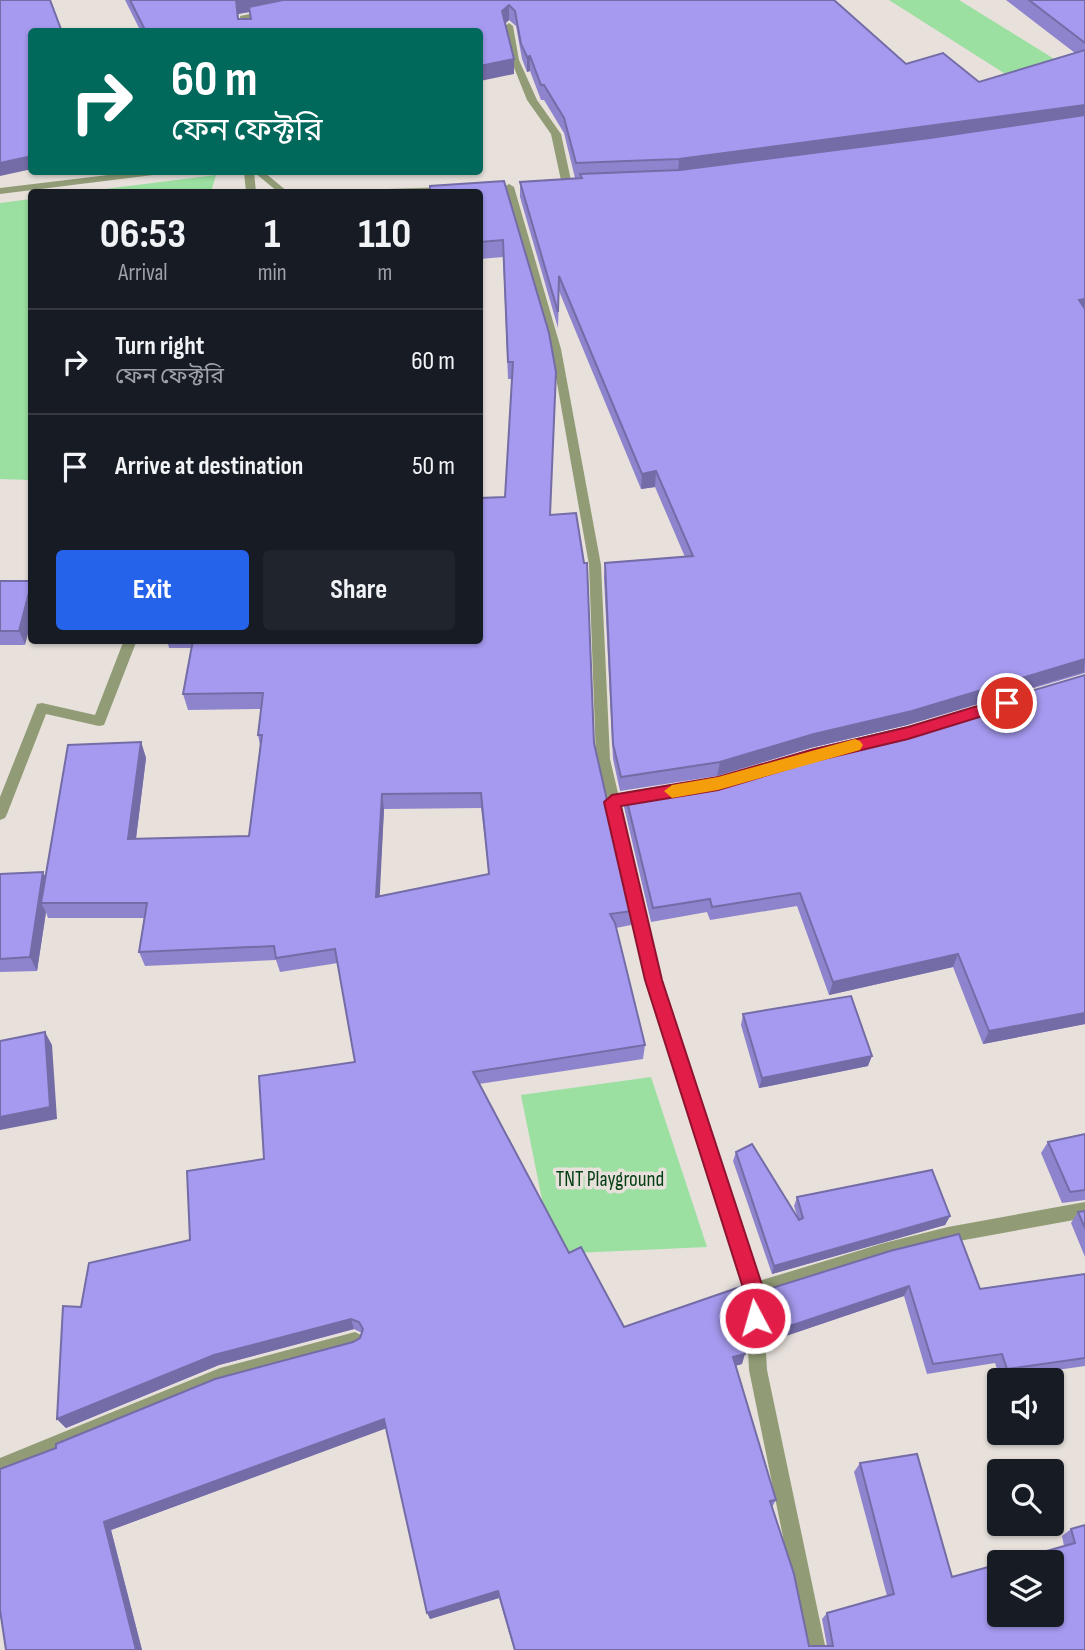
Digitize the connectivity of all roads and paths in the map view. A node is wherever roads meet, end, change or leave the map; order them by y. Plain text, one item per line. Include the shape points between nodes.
1 (284, 10) edge
2 (509, 26) edge
3 (246, 28) edge
4 (129, 175) edge
5 (263, 175) edge
6 (581, 184) edge
7 (555, 185) edge
8 (567, 185) junction
9 (508, 187) edge
10 (279, 189) edge
11 (0, 191) edge
12 (129, 644) edge
13 (0, 814) edge
14 (1085, 1210) edge
15 (754, 1291) junction
16 (355, 1341) edge
17 (0, 1466) edge
18 (816, 1650) edge

1 - 3 street via 243,18
2 - 8 street via 515,60 532,100 556,134
4 - 11 street
5 - 10 street
6 - 8 street
7 - 8 street
9 - 15 street via 556,349 595,565 603,759 619,800 654,980
12 - 13 street via 99,721 42,708
14 - 15 street via 923,1242
15 - 18 street via 758,1370
16 - 17 street via 220,1377

